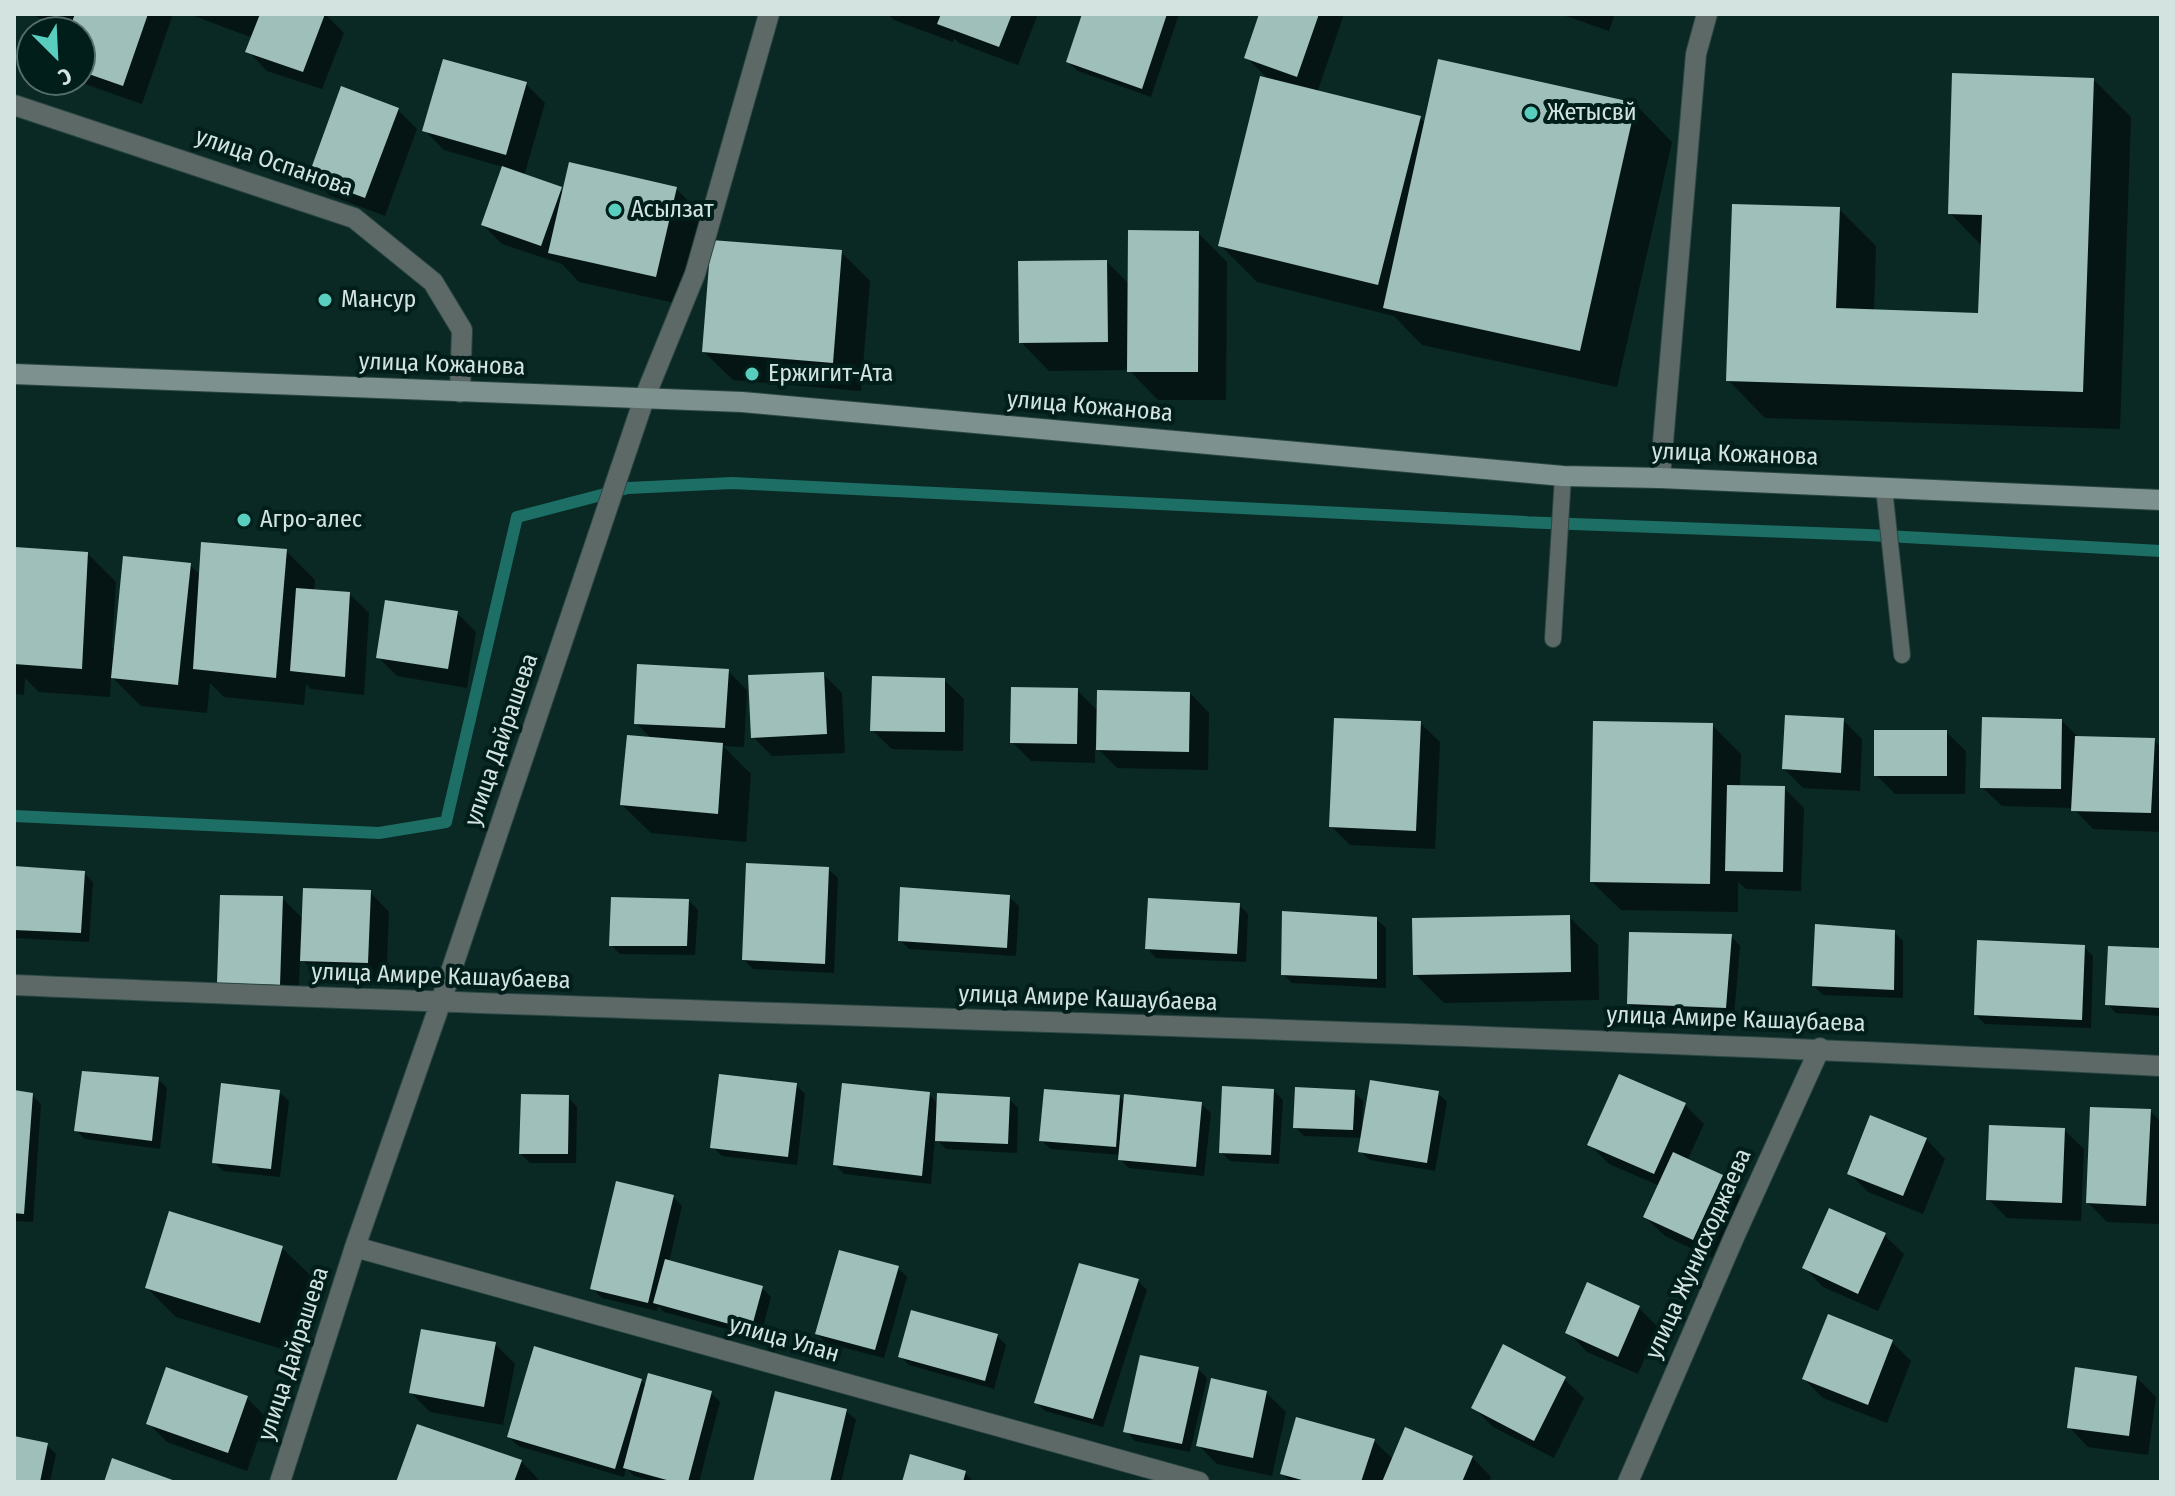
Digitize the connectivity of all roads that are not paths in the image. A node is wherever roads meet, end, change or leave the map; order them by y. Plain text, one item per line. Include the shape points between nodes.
1 (769, 14) edge
2 (1707, 14) edge
3 (14, 105) edge
4 (14, 374) edge
5 (460, 392) junction
6 (644, 399) junction
7 (1563, 476) junction
8 (1660, 478) junction
9 (1884, 488) junction
10 (2161, 491) edge
11 (2161, 500) edge
12 (1553, 639) dead end
13 (1902, 655) dead end
14 (14, 985) edge
15 (440, 1004) junction
16 (1820, 1048) junction
17 (2161, 1066) edge
18 (355, 1247) junction
19 (280, 1482) edge
20 (1199, 1482) edge
21 (1628, 1482) edge

1 - 6 street, улица Дайрашева via 695,274
2 - 8 street via 1696,54
3 - 5 street, улица Оспанова via 354,218 433,282 455,318 462,330
4 - 5 main road, улица Кожанова
5 - 6 main road, улица Кожанова
6 - 7 main road, улица Кожанова via 742,402
6 - 15 street, улица Дайрашева
7 - 8 main road, улица Кожанова
7 - 12 lane
8 - 9 main road, улица Кожанова
9 - 11 main road, улица Кожанова
9 - 13 lane
10 - 11 lane
14 - 15 street, улица Амире Кашаубаева
15 - 16 street, улица Амире Кашаубаева
15 - 18 street, улица Дайрашева
16 - 17 street, улица Амире Кашаубаева
16 - 21 street, улица Жунисходжаева
18 - 19 street, улица Дайрашева
18 - 20 street, улица Улан

